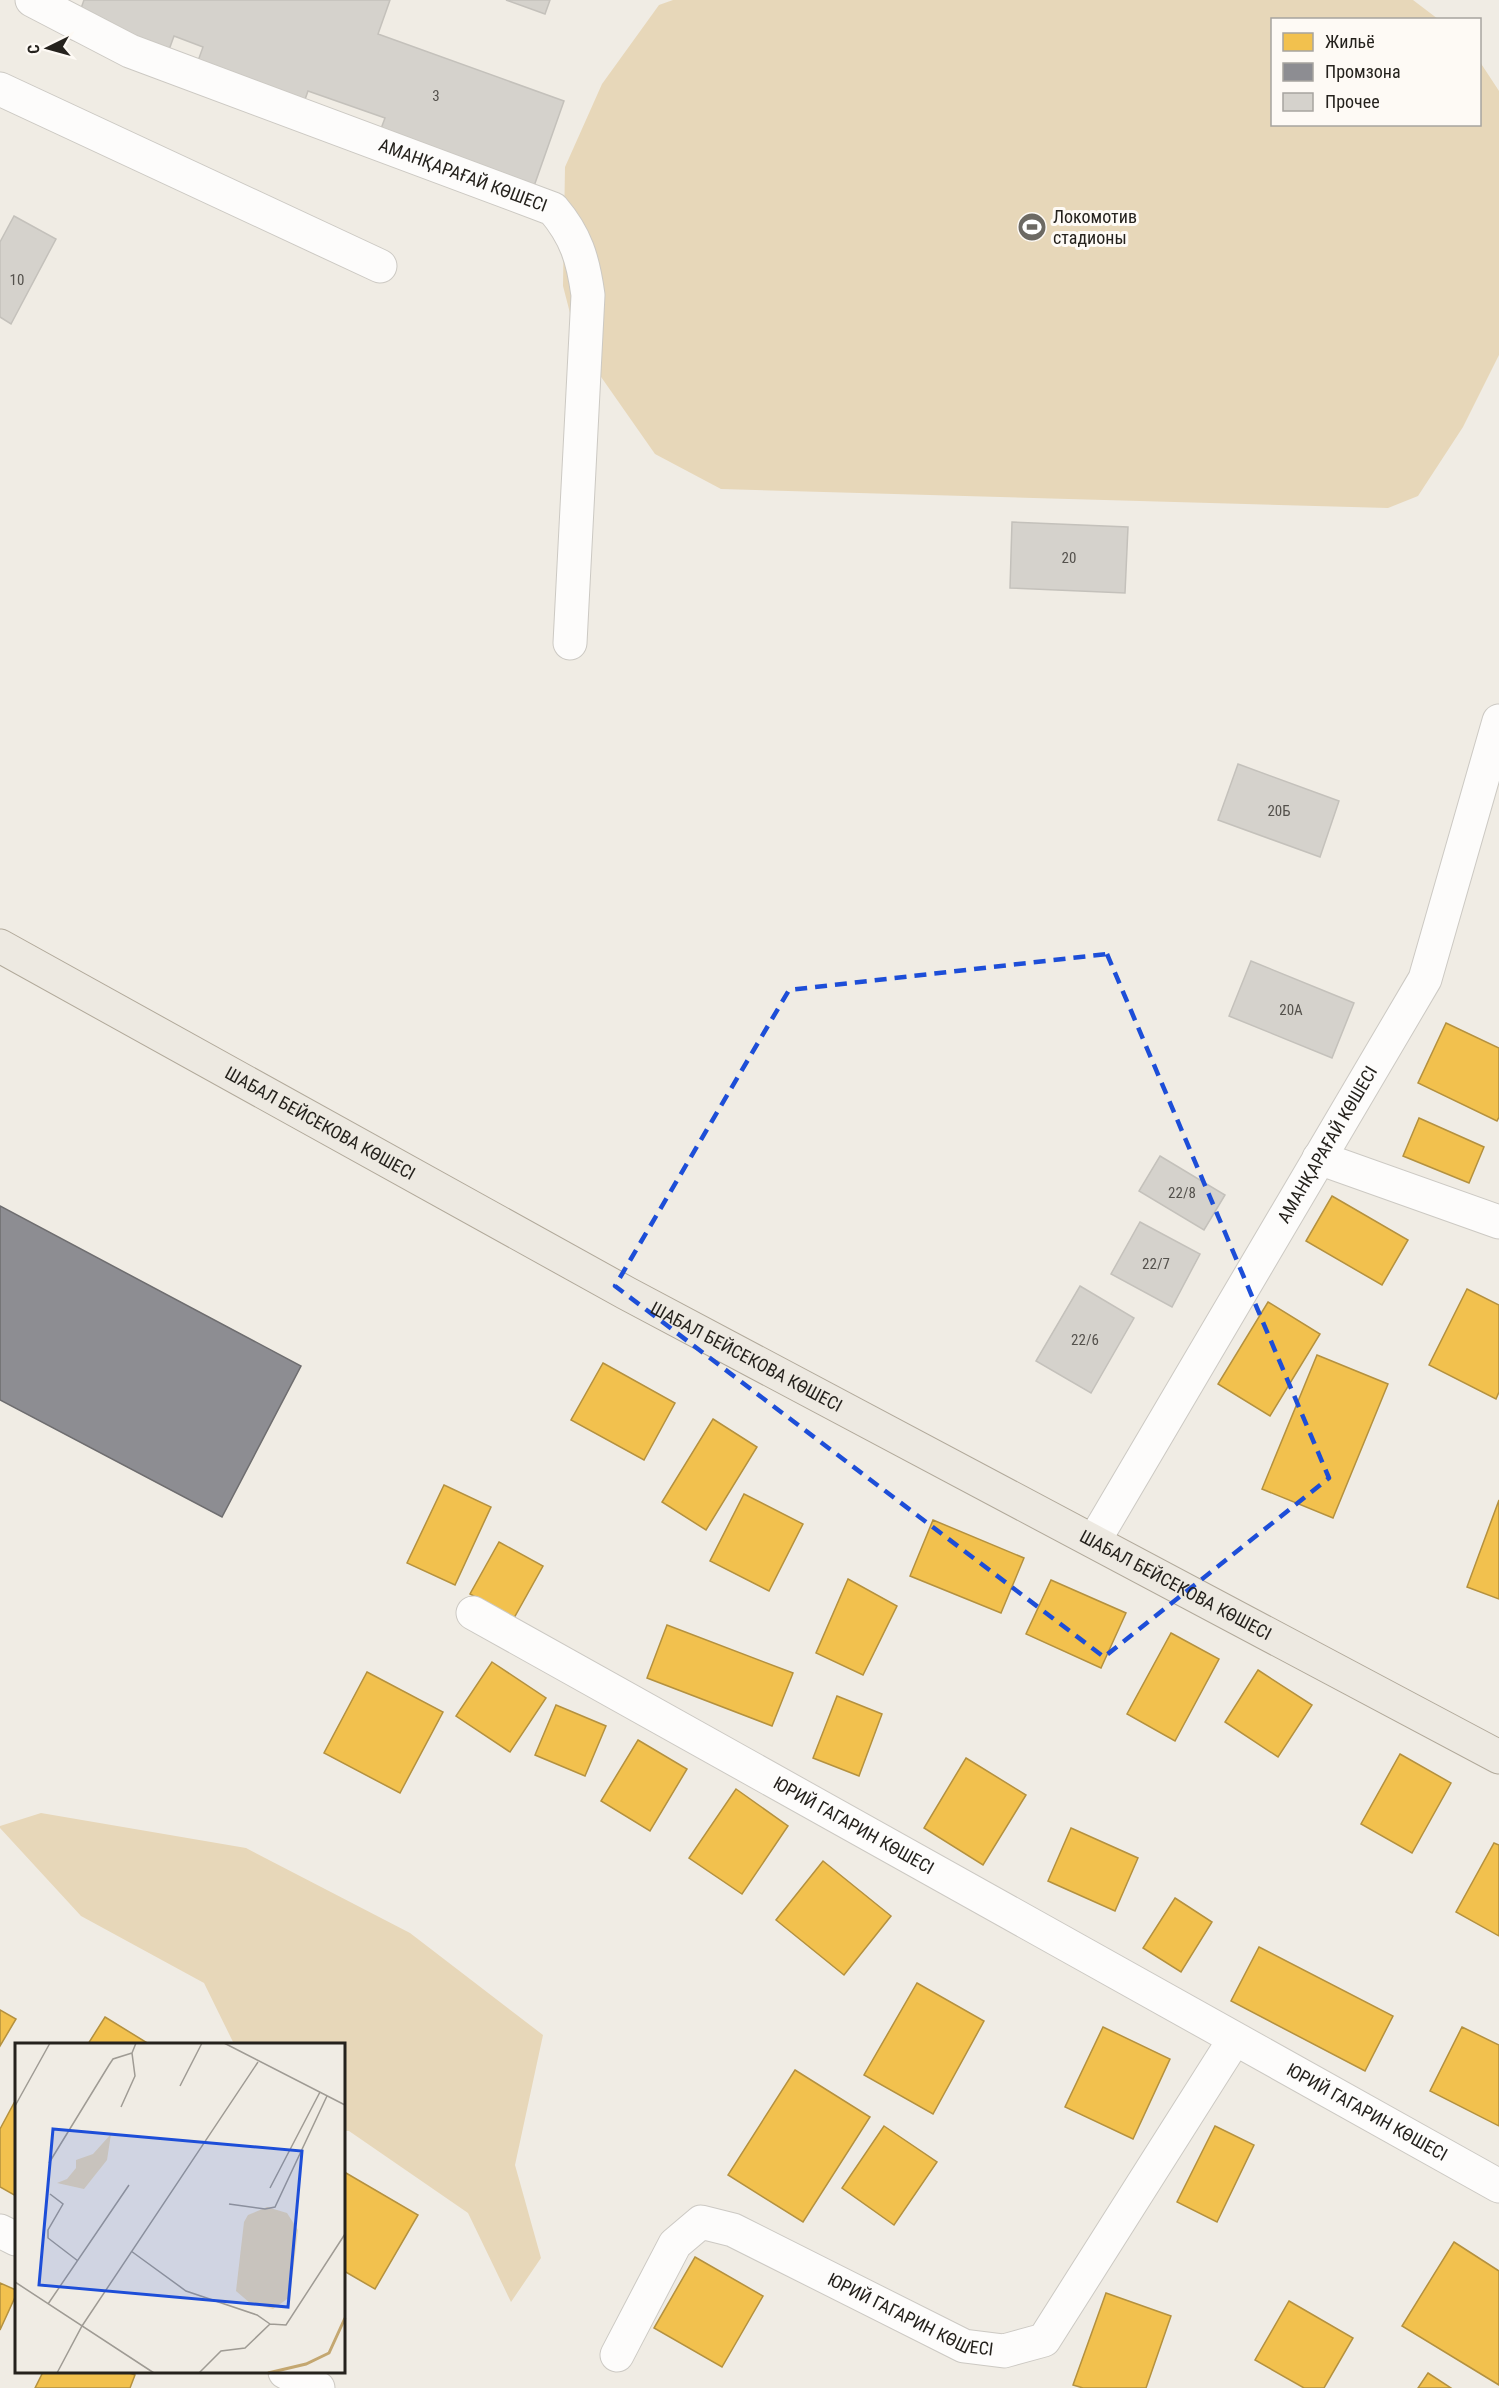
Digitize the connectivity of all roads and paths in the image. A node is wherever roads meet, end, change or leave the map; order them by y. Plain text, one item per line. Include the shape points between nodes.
1 (32, 0) edge
2 (0, 89) edge
3 (380, 266) dead end
4 (570, 643) dead end
5 (1499, 721) edge
6 (0, 946) edge
7 (1319, 1158) junction
8 (1499, 1222) edge
9 (1094, 1541) junction
10 (473, 1613) dead end
11 (1499, 1757) edge
12 (1234, 2040) junction
13 (1499, 2186) edge
14 (0, 2231) edge
15 (15, 2239) edge
16 (617, 2355) dead end
17 (287, 2373) edge
18 (318, 2388) edge

1 - 4 street, АМАНҚАРАҒАЙ КӨШЕСІ via 130,51 553,208 568,226 580,251 588,295
2 - 3 street
5 - 7 street, АМАНҚАРАҒАЙ КӨШЕСІ via 1425,979
6 - 9 main road, ШАБАЛ БЕЙСЕКОВА КӨШЕСІ via 626,1293
7 - 8 street
7 - 9 street, АМАНҚАРАҒАЙ КӨШЕСІ
9 - 11 main road, ШАБАЛ БЕЙСЕКОВА КӨШЕСІ
10 - 12 street, ЮРИЙ ГАГАРИН КӨШЕСІ
12 - 13 street, ЮРИЙ ГАГАРИН КӨШЕСІ
12 - 16 street, ЮРИЙ ГАГАРИН КӨШЕСІ via 1044,2340 1004,2351 963,2346 733,2230 701,2222 675,2244
14 - 15 street
17 - 18 street

